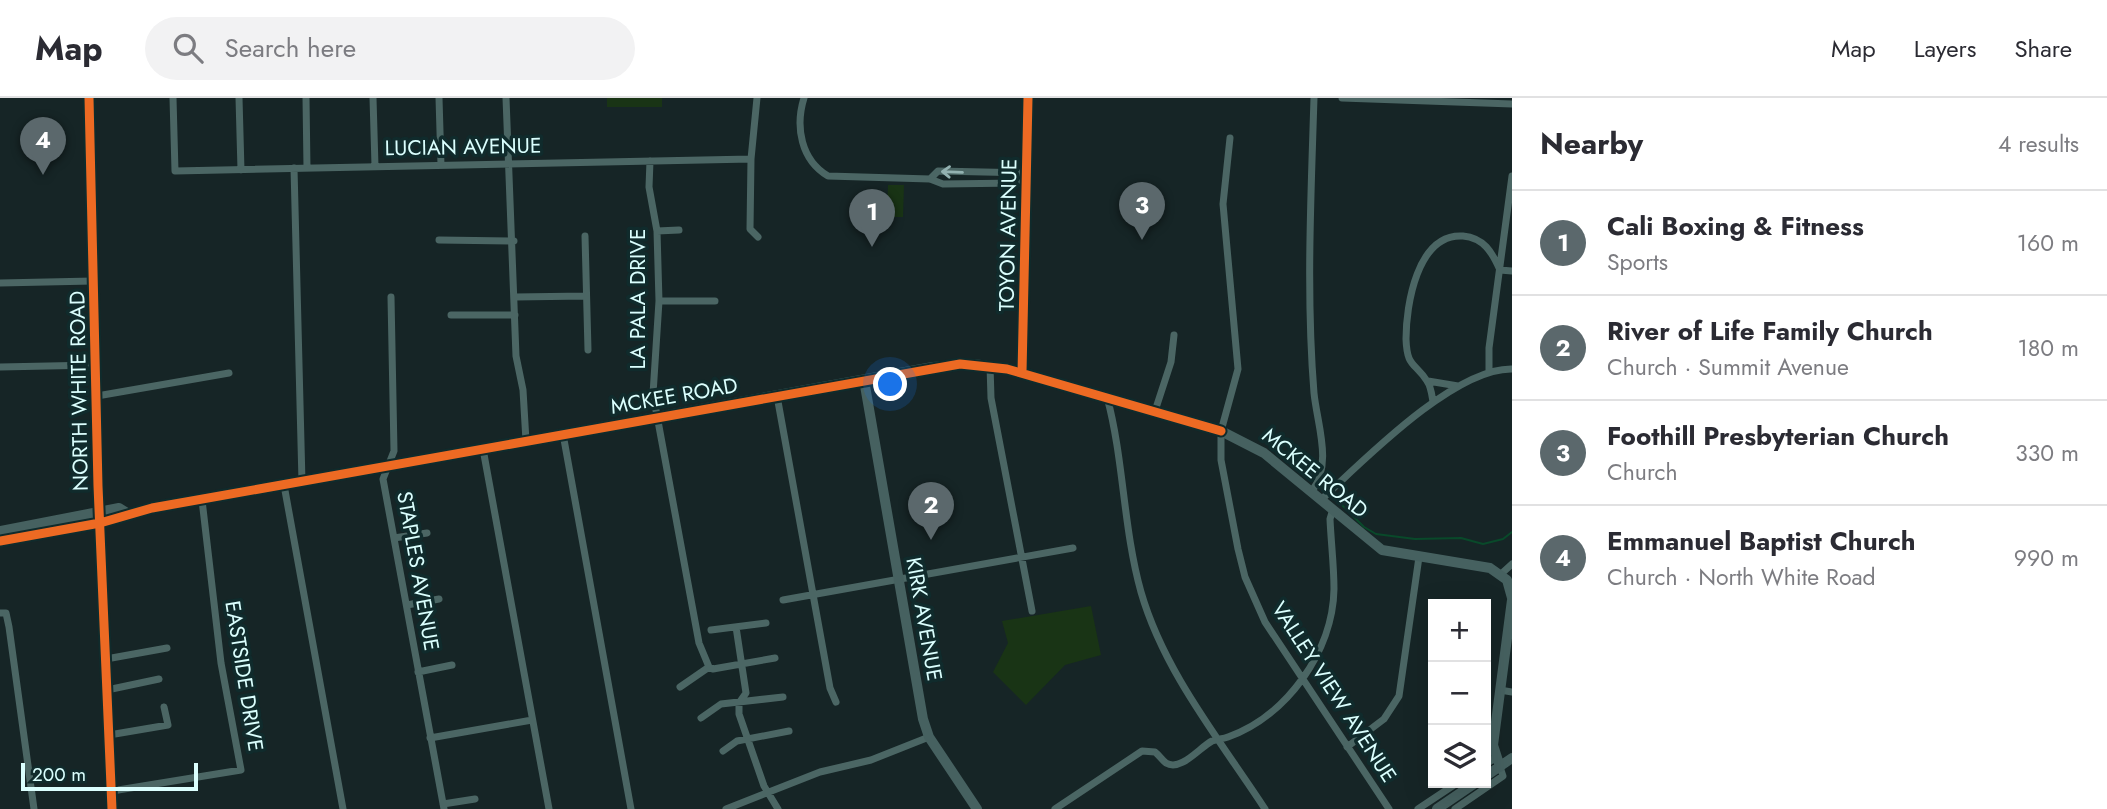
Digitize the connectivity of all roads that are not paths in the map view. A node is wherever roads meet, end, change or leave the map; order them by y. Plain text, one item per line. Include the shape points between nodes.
1 (89, 98) edge
2 (173, 98) edge
3 (239, 98) edge
4 (306, 98) edge
5 (373, 98) edge
6 (439, 98) edge
7 (506, 98) edge
8 (757, 98) edge
9 (804, 98) edge
10 (1028, 98) edge
11 (1314, 98) edge
12 (1342, 98) edge
13 (1512, 104) edge
14 (1230, 138) dead end
15 (751, 159) junction
16 (650, 161) junction
17 (507, 164) junction
18 (441, 165) junction
19 (375, 166) junction
20 (294, 168) junction
21 (307, 168) junction
22 (241, 170) junction
23 (1512, 176) edge
24 (1026, 178) junction
25 (930, 179) junction
26 (679, 230) dead end
27 (657, 231) junction
28 (585, 236) dead end
29 (758, 237) dead end
30 (439, 240) dead end
31 (514, 241) junction
32 (1500, 270) junction
33 (1512, 271) edge
34 (93, 281) junction
35 (0, 284) edge
36 (586, 296) junction
37 (391, 297) dead end
38 (515, 297) junction
39 (659, 301) junction
40 (715, 301) dead end
41 (451, 315) dead end
42 (515, 315) junction
43 (1174, 335) dead end
44 (588, 350) dead end
45 (96, 365) junction
46 (990, 365) junction
47 (0, 367) edge
48 (1512, 369) edge
49 (1489, 370) junction
50 (229, 373) dead end
51 (1022, 373) junction
52 (864, 380) junction
53 (1428, 381) junction
54 (1458, 386) junction
55 (97, 396) junction
56 (777, 396) junction
57 (1107, 397) junction
58 (1433, 402) junction
59 (1155, 411) junction
60 (657, 417) junction
61 (1221, 431) junction
62 (563, 434) junction
63 (526, 441) junction
64 (483, 449) junction
65 (389, 466) junction
66 (302, 482) junction
67 (284, 485) junction
68 (1312, 491) junction
69 (1322, 499) junction
70 (201, 500) junction
71 (1333, 509) junction
72 (99, 517) junction
73 (0, 531) edge
74 (427, 533) dead end
75 (394, 538) junction
76 (0, 541) edge
77 (1073, 548) dead end
78 (1022, 555) junction
79 (1419, 557) junction
80 (1512, 566) edge
81 (1504, 577) junction
82 (898, 580) junction
83 (813, 595) junction
84 (439, 599) dead end
85 (1512, 599) edge
86 (783, 600) dead end
87 (407, 605) junction
88 (1031, 611) dead end
89 (3, 613) edge
90 (766, 623) dead end
91 (1510, 625) edge
92 (736, 627) junction
93 (711, 630) dead end
94 (167, 648) dead end
95 (775, 658) dead end
96 (106, 659) junction
97 (742, 664) junction
98 (452, 665) dead end
99 (709, 667) junction
100 (418, 672) junction
101 (159, 679) dead end
102 (1302, 679) junction
103 (680, 687) dead end
104 (107, 690) junction
105 (1500, 690) junction
106 (1512, 692) edge
107 (783, 697) dead end
108 (836, 702) dead end
109 (739, 703) junction
110 (164, 707) dead end
111 (701, 718) dead end
112 (532, 720) junction
113 (789, 732) dead end
114 (110, 735) junction
115 (929, 737) junction
116 (430, 738) junction
117 (746, 739) junction
118 (1220, 739) junction
119 (1347, 747) junction
120 (723, 751) dead end
121 (1512, 758) edge
122 (1493, 763) edge
123 (1450, 788) edge
124 (1468, 788) edge
125 (112, 792) junction
126 (768, 794) junction
127 (475, 799) dead end
128 (443, 807) edge
129 (34, 809) edge
130 (112, 809) edge
131 (343, 809) edge
132 (549, 809) edge
133 (631, 809) edge
134 (726, 809) edge
135 (778, 809) edge
136 (977, 809) edge
137 (1055, 809) edge
138 (1265, 809) edge
139 (1389, 809) edge
140 (1418, 809) edge
141 (1437, 809) edge
142 (1455, 809) edge

1 - 34 street, NORTH WHITE ROAD
2 - 22 street, LUCIAN AVENUE via 175,171
3 - 22 street
4 - 21 street
5 - 19 street
6 - 18 street
7 - 17 street
8 - 15 street
9 - 25 street via 804,150 816,169 835,178
10 - 24 street, TOYON AVENUE
11 - 68 street via 1309,261 1314,392 1323,468
12 - 13 street
14 - 61 street, VALLEY VIEW AVENUE via 1223,204 1238,369
15 - 16 street, LUCIAN AVENUE
15 - 29 street via 750,229
16 - 17 street, LUCIAN AVENUE
16 - 27 street, LA PALA DRIVE via 649,187
17 - 18 street, LUCIAN AVENUE
17 - 31 street
18 - 19 street, LUCIAN AVENUE
19 - 21 street, LUCIAN AVENUE
20 - 21 street, LUCIAN AVENUE
20 - 22 street, LUCIAN AVENUE
20 - 66 street
23 - 32 street
24 - 25 street via 943,184
24 -> 25 street via 938,171
24 - 51 street, TOYON AVENUE
26 - 27 street
27 - 39 street, LA PALA DRIVE
28 - 36 street
30 - 31 street
31 - 38 street
32 - 33 street
32 - 49 street
32 - 53 street via 1492,250 1464,236 1446,239 1426,256 1406,337 1410,361
34 - 35 street
34 - 45 street, NORTH WHITE ROAD
36 - 38 street
36 - 44 street
37 - 65 street, STAPLES AVENUE via 394,451
38 - 42 street
39 - 40 street
39 - 60 street, LA PALA DRIVE via 653,394
41 - 42 street
42 - 63 street
43 - 59 street via 1171,362
45 - 47 street
45 - 55 street, NORTH WHITE ROAD
46 - 51 street, MCKEE ROAD
46 - 52 street, MCKEE ROAD via 960,364
46 - 78 street via 991,398
48 - 49 street
49 - 54 street
50 - 55 street
51 - 57 street, MCKEE ROAD
52 - 56 street, MCKEE ROAD
52 - 82 street, KIRK AVENUE
53 - 54 street
53 - 58 street
54 - 58 street
55 - 72 street, NORTH WHITE ROAD
56 - 60 street, MCKEE ROAD
56 - 83 street
57 - 59 street, MCKEE ROAD
57 - 118 street via 1148,612 1165,655
58 - 69 street
59 - 61 street, MCKEE ROAD
60 - 62 street, MCKEE ROAD
60 - 99 street, LA PALA DRIVE via 699,643
61 - 68 street, MCKEE ROAD via 1264,453
61 - 102 street, VALLEY VIEW AVENUE via 1222,460 1245,577 1265,622
62 - 63 street, MCKEE ROAD
62 - 133 street
63 - 64 street, MCKEE ROAD
64 - 65 street, MCKEE ROAD
64 - 112 street
65 - 66 street, MCKEE ROAD
65 - 75 street, STAPLES AVENUE via 383,479
66 - 67 street, MCKEE ROAD
67 - 70 street, MCKEE ROAD
67 - 131 street
68 - 69 street, MCKEE ROAD
69 - 71 street, MCKEE ROAD
70 - 72 street, MCKEE ROAD via 127,513 119,508
70 - 125 street, EASTSIDE DRIVE via 221,663 242,769
71 - 79 street, MCKEE ROAD via 1382,550
71 - 102 street via 1329,519 1334,591 1327,629
72 - 73 street, MCKEE ROAD
72 - 76 street, MCKEE ROAD
72 - 96 street, NORTH WHITE ROAD
74 - 75 street
75 - 87 street, STAPLES AVENUE
77 - 78 street
78 - 82 street
78 - 88 street
79 - 81 street, MCKEE ROAD via 1490,568
79 - 119 street via 1399,696 1384,719
80 - 81 street
81 - 85 street
82 - 83 street
82 - 115 street, KIRK AVENUE
83 - 86 street
83 - 108 street
84 - 87 street
85 - 91 street
87 - 100 street, STAPLES AVENUE
89 - 129 street
90 - 92 street
91 - 105 street
92 - 93 street
92 - 97 street
94 - 96 street
95 - 97 street
96 - 104 street, NORTH WHITE ROAD
97 - 99 street
97 - 109 street via 746,693
98 - 100 street
99 - 103 street
100 - 116 street, STAPLES AVENUE
101 - 104 street
102 - 118 street via 1273,710
102 - 119 street, VALLEY VIEW AVENUE
104 - 114 street, NORTH WHITE ROAD
105 - 106 street
105 - 122 street
107 - 109 street
109 - 111 street via 721,704
109 - 117 street
110 - 114 street via 168,725
112 - 116 street
112 - 132 street
113 - 117 street
114 - 125 street, NORTH WHITE ROAD
115 - 126 street
115 - 136 street, KIRK AVENUE
116 - 128 street, STAPLES AVENUE
117 - 120 street
117 - 126 street
118 - 137 street via 1177,765 1168,764 1155,752 1142,751
118 - 138 street
119 - 139 street, VALLEY VIEW AVENUE
121 - 122 street
122 - 142 street via 1503,776
123 - 140 street
124 - 141 street
125 - 130 street, NORTH WHITE ROAD
126 - 134 street
126 - 135 street
127 - 128 street

